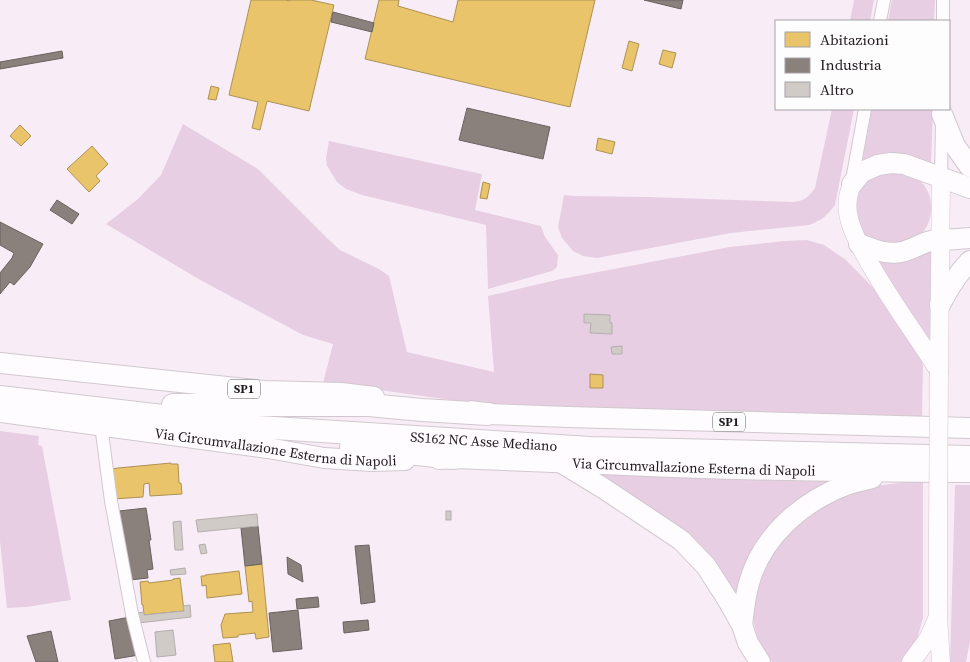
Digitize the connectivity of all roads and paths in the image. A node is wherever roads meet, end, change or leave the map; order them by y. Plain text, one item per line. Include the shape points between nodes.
1 (884, 0) edge
2 (943, 0) edge
3 (880, 20) edge
4 (943, 20) edge
5 (865, 110) edge
6 (942, 112) edge
7 (970, 168) edge
8 (941, 177) junction
9 (852, 184) junction
10 (970, 188) edge
11 (970, 238) edge
12 (940, 241) junction
13 (859, 244) junction
14 (970, 261) edge
15 (940, 305) junction
16 (0, 363) edge
17 (939, 371) junction
18 (0, 384) edge
19 (0, 397) edge
20 (173, 405) junction
21 (0, 412) edge
22 (488, 414) junction
23 (101, 425) junction
24 (258, 427) junction
25 (970, 428) edge
26 (970, 444) edge
27 (970, 457) edge
28 (456, 458) junction
29 (560, 462) junction
30 (901, 472) junction
31 (970, 472) edge
32 (938, 616) junction
33 (742, 625) junction
34 (144, 662) edge
35 (760, 662) edge
36 (912, 662) edge
37 (941, 662) edge

1 - 3 street
2 - 4 street
5 - 9 street
6 - 7 main road via 955,146
6 - 8 street
8 - 9 main road via 904,164 891,163 862,172
8 - 10 main road
8 - 12 main road
9 - 13 main road via 848,193 849,218
11 - 12 main road
12 - 13 main road via 902,252
12 - 15 main road
13 - 17 main road
14 - 15 main road
15 - 17 main road
16 - 22 main road, SP1 via 264,391 341,393
17 - 32 main road, bridge
18 - 20 highway, SS162 NC Asse Mediano
19 - 24 highway, SS162 NC Asse Mediano
20 - 22 highway via 369,405
20 - 26 highway, SS162 NC Asse Mediano via 586,434
21 - 23 main road, Via Circumvallazione Esterna di Napoli
22 - 25 main road, SP1
23 - 28 main road, Via Circumvallazione Esterna di Napoli via 324,458 372,461
23 - 34 street via 111,501
24 - 27 highway, SS162 NC Asse Mediano via 590,448
24 - 28 highway via 326,445
28 - 29 main road, Via Circumvallazione Esterna di Napoli
29 - 30 main road, Via Circumvallazione Esterna di Napoli
29 - 33 main road via 681,540 706,566
30 - 31 main road, Via Circumvallazione Esterna di Napoli
30 - 33 main road via 847,484 797,512 784,524 759,557 749,582
32 - 36 main road via 928,639
32 - 37 main road
33 - 35 main road

